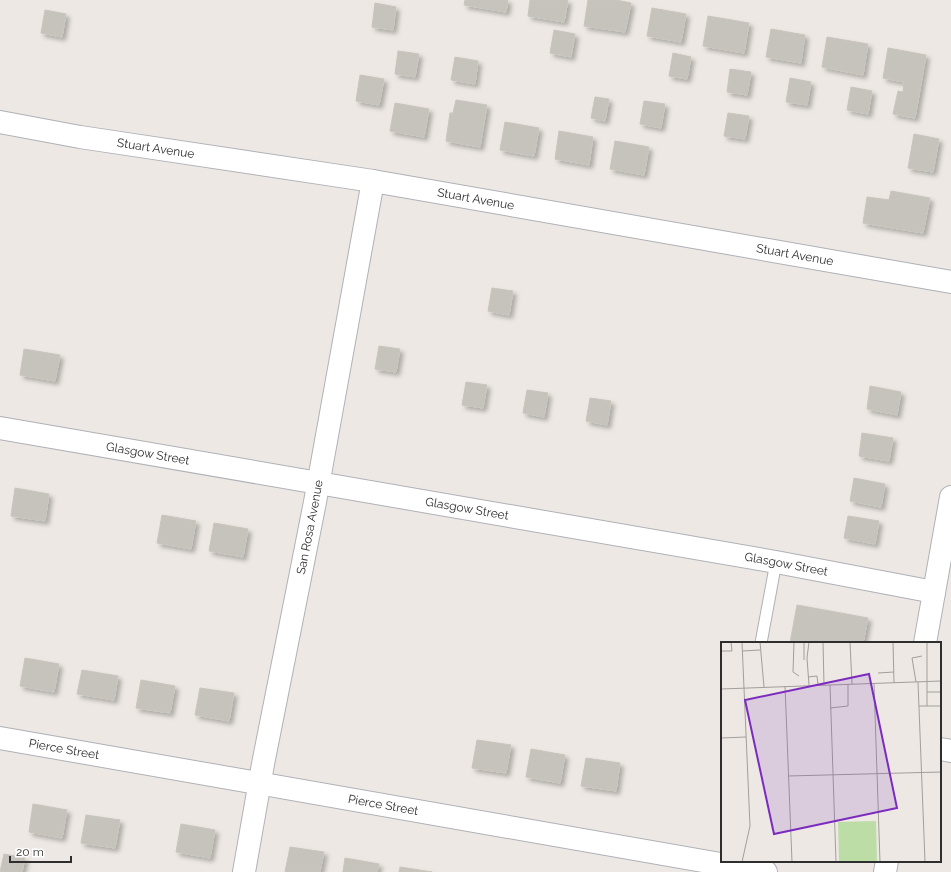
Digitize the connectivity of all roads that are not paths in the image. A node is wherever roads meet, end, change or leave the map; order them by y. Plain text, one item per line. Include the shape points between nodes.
1 (0, 122) edge
2 (373, 181) junction
3 (951, 282) edge
4 (0, 428) edge
5 (319, 482) junction
6 (950, 510) edge
7 (946, 557) edge
8 (776, 562) junction
9 (934, 592) junction
10 (761, 642) edge
11 (925, 642) edge
12 (0, 738) edge
13 (941, 749) edge
14 (951, 751) edge
15 (260, 784) junction
16 (887, 862) edge
17 (244, 872) edge
18 (766, 872) edge
19 (885, 872) edge

1 - 2 street, Stuart Avenue via 80,137
2 - 3 street, Stuart Avenue
2 - 5 street, San Rosa Avenue
4 - 5 street, Glasgow Street
5 - 8 street, Glasgow Street
5 - 15 street, San Rosa Avenue
6 - 7 street
7 - 9 street
8 - 9 street, Glasgow Street
8 - 10 lane
9 - 11 street
12 - 15 street, Pierce Street
13 - 14 street
15 - 17 street, San Rosa Avenue
15 - 18 street, Pierce Street
16 - 19 street

